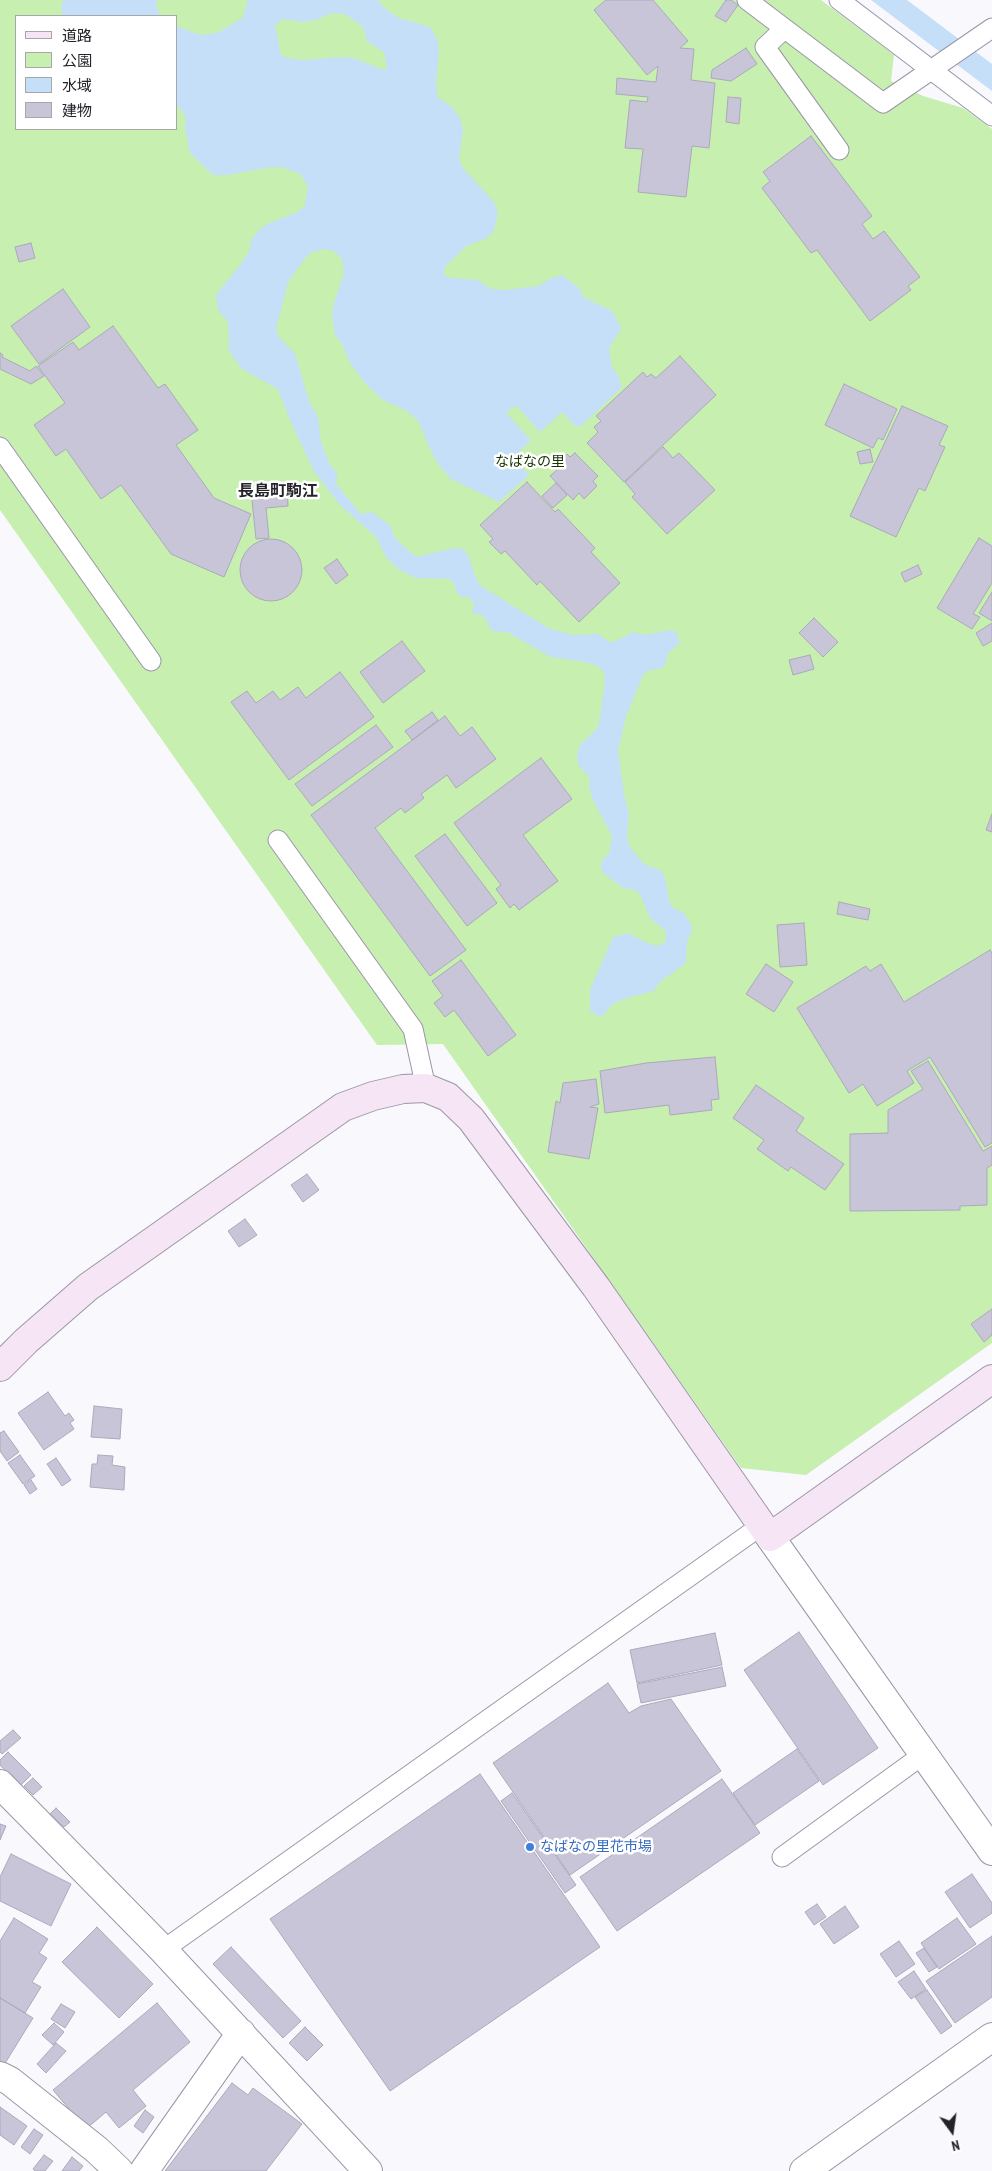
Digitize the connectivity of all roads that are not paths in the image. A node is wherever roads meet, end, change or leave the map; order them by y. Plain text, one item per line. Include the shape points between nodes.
1 (748, 0) edge
2 (839, 0) edge
3 (992, 28) edge
4 (784, 29) junction
5 (936, 67) junction
6 (992, 116) edge
7 (839, 150) dead end
8 (0, 447) edge
9 (151, 661) dead end
10 (278, 840) dead end
11 (426, 1088) junction
12 (0, 1367) edge
13 (992, 1379) edge
14 (766, 1531) junction
15 (924, 1754) junction
16 (0, 1784) edge
17 (992, 1851) edge
18 (782, 1858) dead end
19 (163, 1950) junction
20 (241, 2033) junction
21 (992, 2037) edge
22 (0, 2076) edge
23 (359, 2168) edge
24 (119, 2171) edge
25 (144, 2171) edge
26 (804, 2171) edge

1 - 4 lane
2 - 5 lane
3 - 5 lane
4 - 5 lane via 883,103
4 - 7 lane via 765,47
5 - 6 lane
8 - 9 lane
10 - 11 lane via 413,1029
11 - 12 street via 403,1089 343,1107 88,1287
11 - 14 street via 448,1097 471,1119 596,1287
13 - 14 street
14 - 15 street
14 - 19 lane
15 - 17 street
15 - 18 lane
16 - 19 street
19 - 20 street
20 - 23 street
20 - 25 street
21 - 26 street
22 - 24 street via 97,2150

